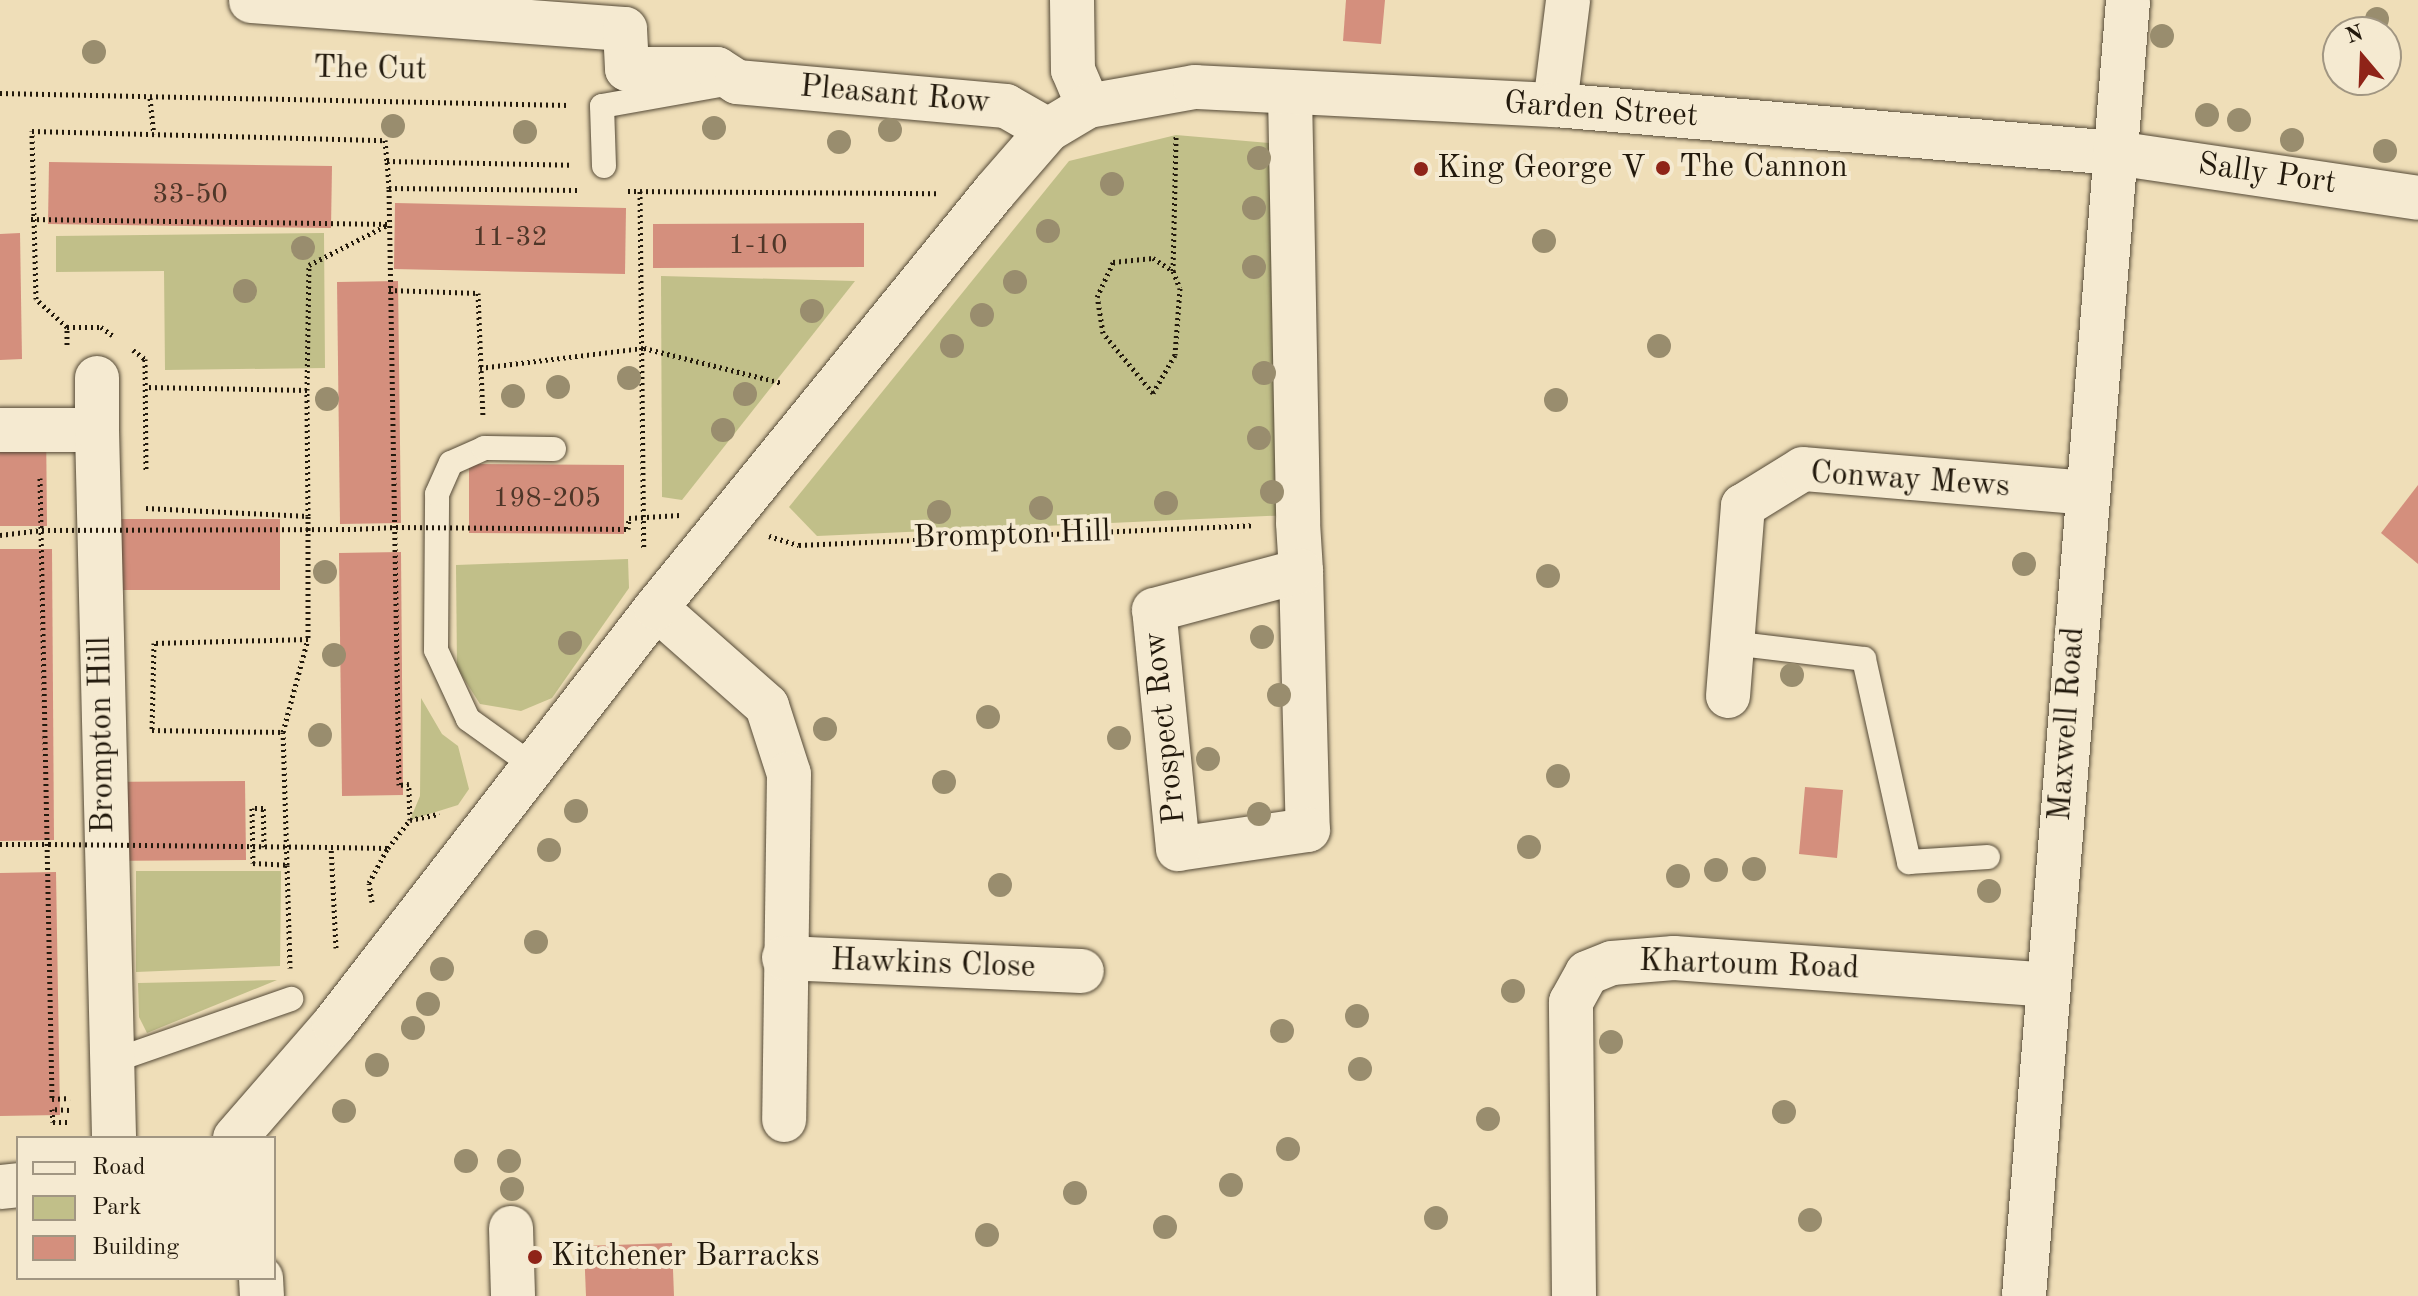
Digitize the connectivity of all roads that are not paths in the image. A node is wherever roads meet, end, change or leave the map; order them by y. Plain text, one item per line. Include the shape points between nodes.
1 (1072, 0) edge
2 (1568, 0) edge
3 (2128, 0) edge
4 (251, 1) edge
5 (737, 82) junction
6 (1290, 94) junction
7 (1555, 105) junction
8 (1088, 106) junction
9 (1048, 130) junction
10 (2115, 153) junction
11 (604, 166) road end
12 (2418, 198) edge
13 (82, 365) road end
14 (0, 430) edge
15 (97, 430) junction
16 (554, 449) dead end
17 (2086, 493) junction
18 (1301, 571) junction
19 (656, 608) junction
20 (1732, 643) junction
21 (1728, 696) dead end
22 (532, 765) junction
23 (1988, 857) dead end
24 (784, 958) junction
25 (1082, 971) dead end
26 (2048, 985) junction
27 (291, 999) road end
28 (110, 1062) junction
29 (784, 1120) dead end
30 (114, 1136) edge
31 (237, 1136) edge
32 (511, 1228) dead end
33 (513, 1296) edge
34 (1574, 1296) edge
35 (2024, 1296) edge

1 - 8 street via 1073,70
2 - 7 street
3 - 10 street, Maxwell Road
4 - 5 street, Pleasant Row via 625,29 627,69 717,69
5 - 9 street, Pleasant Row via 1006,106
5 - 11 lane via 602,106
6 - 7 street, Garden Street
6 - 8 street, Garden Street via 1177,89
6 - 18 street, Prospect Row
7 - 10 street, Garden Street
8 - 9 street
9 - 19 street
10 - 12 street, Sally Port
10 - 17 street, Maxwell Road
13 - 15 street, Brompton Hill
14 - 15 street
15 - 28 street, Brompton Hill
16 - 22 lane via 484,448 451,463 437,494 436,650 468,719
17 - 20 street, Conway Mews via 1803,469 1743,506
17 - 26 street, Maxwell Road
18 - 18 street, Prospect Row via 1154,610 1178,849 1308,830
19 - 22 street
19 - 24 street, Hawkins Close via 767,706 789,774
20 - 21 street, Conway Mews
20 - 23 lane via 1864,659 1909,862
22 - 31 street via 324,1036
24 - 25 street, Hawkins Close
24 - 29 street, Hawkins Close
26 - 34 street, Khartoum Road via 1674,958 1612,963 1587,973 1571,1002
26 - 35 street, Maxwell Road
27 - 28 lane
28 - 30 street, Brompton Hill
32 - 33 street

